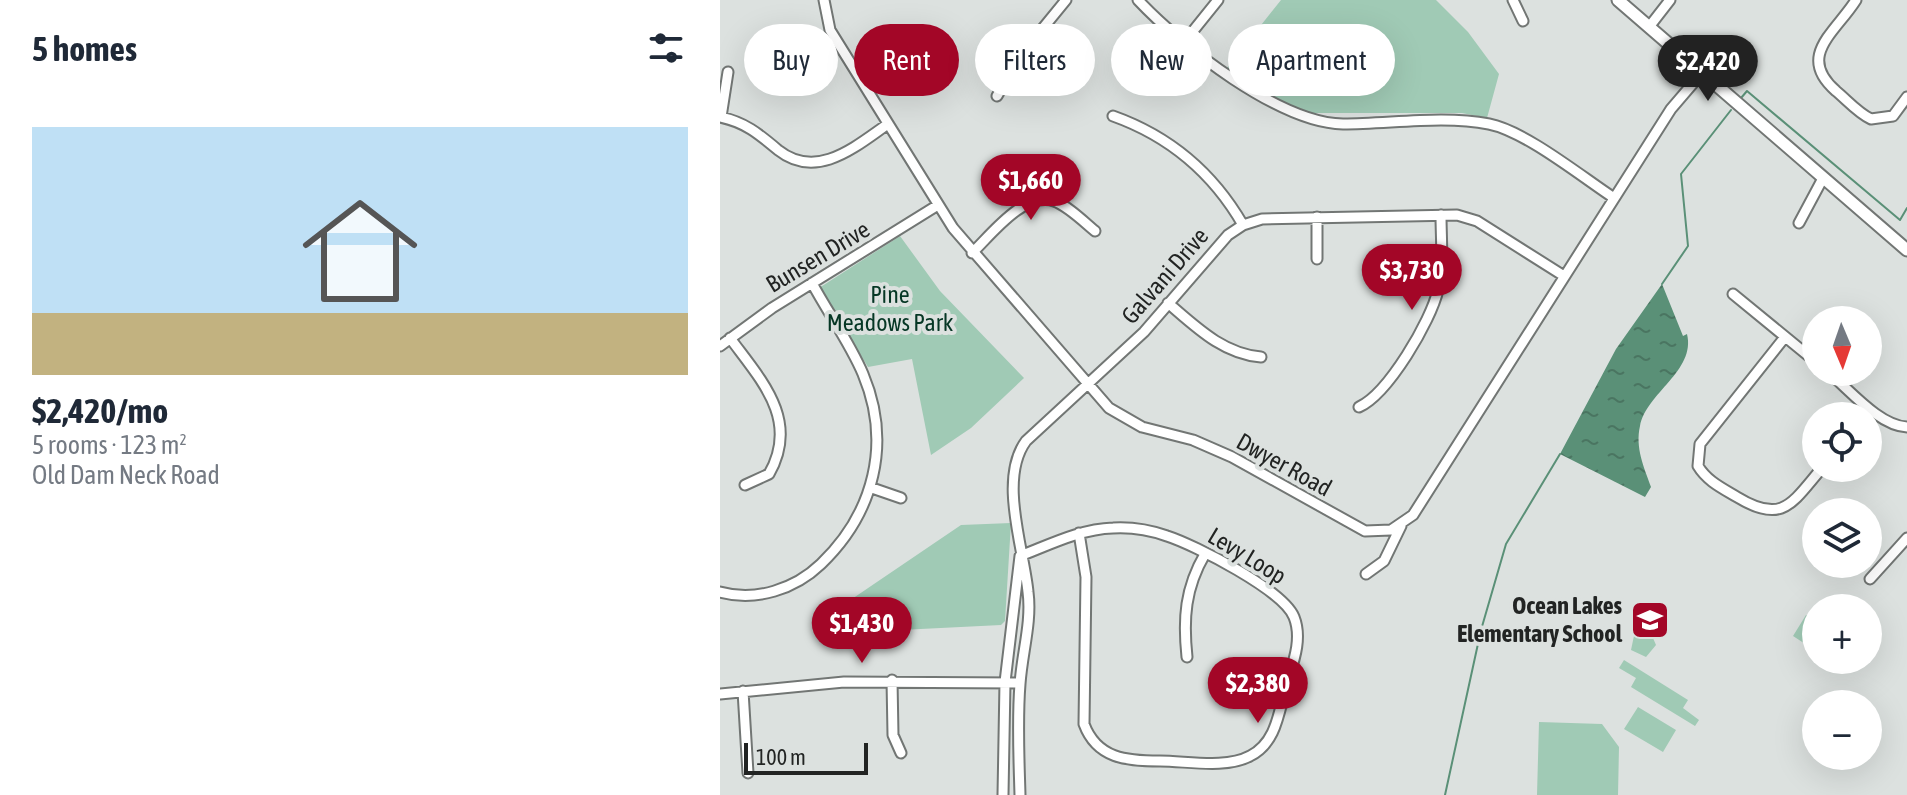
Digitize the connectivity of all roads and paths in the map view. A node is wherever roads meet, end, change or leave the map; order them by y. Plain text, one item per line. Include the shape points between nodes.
1 (824, 0) edge
2 (1066, 0) edge
3 (1138, 0) edge
4 (1218, 0) edge
5 (1513, 0) edge
6 (1618, 0) edge
7 (1670, 0) edge
8 (1856, 0) edge
9 (1523, 21) dead end
10 (1046, 24) edge
11 (1166, 24) edge
12 (1199, 24) edge
13 (1649, 27) junction
14 (1212, 61) edge
15 (728, 72) dead end
16 (1701, 74) junction
17 (1907, 97) edge
18 (1113, 116) dead end
19 (720, 117) edge
20 (888, 124) junction
21 (1822, 180) junction
22 (1614, 198) junction
23 (938, 205) junction
24 (1441, 215) junction
25 (1317, 217) junction
26 (1799, 223) dead end
27 (1243, 225) junction
28 (1095, 231) dead end
29 (1907, 250) edge
30 (972, 253) junction
31 (1317, 259) dead end
32 (1564, 276) junction
33 (812, 283) junction
34 (1733, 294) dead end
35 (1168, 303) junction
36 (1785, 337) junction
37 (730, 338) junction
38 (720, 346) edge
39 (1802, 351) edge
40 (1261, 357) dead end
41 (1089, 385) junction
42 (1842, 386) edge
43 (1858, 402) edge
44 (1359, 407) dead end
45 (1882, 419) edge
46 (1907, 427) edge
47 (1810, 482) edge
48 (745, 485) dead end
49 (872, 488) junction
50 (901, 498) dead end
51 (1401, 526) junction
52 (1079, 533) junction
53 (1907, 538) edge
54 (1205, 554) junction
55 (1020, 556) junction
56 (1366, 574) dead end
57 (1870, 579) dead end
58 (720, 592) edge
59 (1187, 657) dead end
60 (892, 680) junction
61 (1005, 682) junction
62 (1020, 683) junction
63 (743, 691) junction
64 (720, 694) edge
65 (901, 753) dead end
66 (748, 773) dead end
67 (1003, 795) edge
68 (1020, 795) edge

1 - 20 street, Dwyer Road via 830,30
2 - 10 street
3 - 11 street
4 - 12 street
5 - 9 street
6 - 13 street
7 - 13 street
8 - 17 street via 1820,50 1821,78 1871,119 1893,116
13 - 16 street
14 - 22 street via 1294,114 1340,124 1490,124 1514,133
15 - 19 street
16 - 21 street
16 - 22 street via 1671,109
18 - 27 street via 1181,153 1211,180
19 - 20 street via 755,130 791,158 811,163 842,155
20 - 23 street, Dwyer Road
21 - 26 street
21 - 29 street
22 - 32 street
23 - 30 street, Dwyer Road
23 - 33 street, Bunsen Drive
24 - 25 street, Galvani Drive
24 - 32 street, Galvani Drive via 1477,221
24 - 44 street via 1441,274 1434,303 1376,396
25 - 27 street, Galvani Drive
25 - 31 street
27 - 35 street, Galvani Drive
28 - 30 street via 1060,204 1037,200 1019,209
30 - 41 street, Dwyer Road
32 - 51 street via 1413,515
33 - 37 street, Bunsen Drive
33 - 49 street via 868,387 877,442
34 - 36 street
35 - 40 street via 1218,343
35 - 41 street, Galvani Drive
36 - 39 street
36 - 47 street via 1700,444 1698,466 1712,482 1769,513 1791,503
37 - 38 street, Bunsen Drive
37 - 48 street via 772,396 782,429 769,474
41 - 51 street, Dwyer Road via 1130,422 1232,457 1365,531
41 - 55 street, Galvani Drive via 1026,441 1017,456
42 - 43 street
45 - 46 street
49 - 50 street
49 - 58 street via 846,537 805,577 764,594
51 - 56 street via 1384,561
52 - 54 street, Levy Loop via 1146,530
52 - 54 street, Levy Loop via 1086,577 1084,724 1099,748 1129,761 1241,760 1260,750 1275,728 1297,645 1294,617 1279,598
52 - 55 street, Levy Loop
53 - 57 street
54 - 59 street via 1187,596
55 - 61 street, Galvani Drive
55 - 62 street, Galvani Drive via 1029,603
60 - 61 street
60 - 63 street
60 - 65 street via 893,735
61 - 62 street
61 - 67 street, Galvani Drive
62 - 68 street, Galvani Drive
63 - 64 street
63 - 66 street

